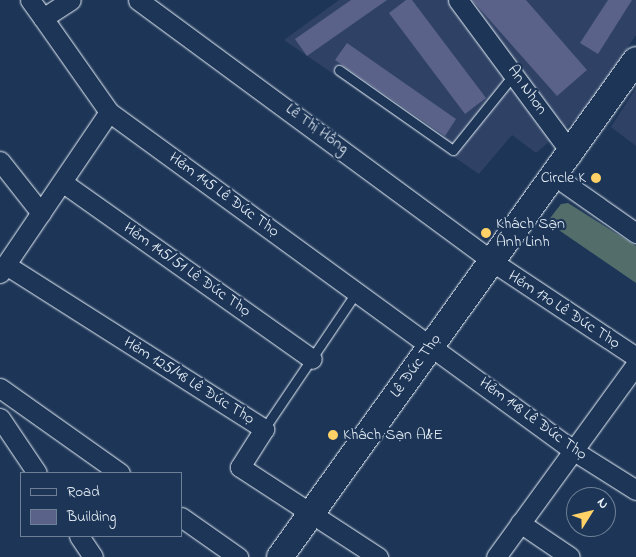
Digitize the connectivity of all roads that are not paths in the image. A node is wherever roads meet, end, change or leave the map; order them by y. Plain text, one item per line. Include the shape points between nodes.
1 (30, 0) edge
2 (71, 0) edge
3 (138, 0) edge
4 (458, 0) edge
5 (43, 18) junction
6 (636, 60) edge
7 (339, 70) dead end
8 (515, 73) junction
9 (109, 112) junction
10 (572, 154) junction
11 (0, 161) edge
12 (556, 177) junction
13 (62, 182) junction
14 (41, 213) junction
15 (636, 233) edge
16 (493, 262) junction
17 (3, 269) edge
18 (357, 291) junction
19 (432, 344) junction
20 (636, 357) edge
21 (312, 359) junction
22 (636, 364) edge
23 (0, 388) edge
24 (0, 418) edge
25 (264, 428) junction
26 (574, 450) junction
27 (36, 472) edge
28 (119, 472) edge
29 (636, 490) edge
30 (309, 512) junction
31 (182, 518) edge
32 (520, 523) junction
33 (80, 537) edge
34 (93, 557) edge
35 (238, 557) edge
36 (280, 557) edge
37 (378, 557) edge
38 (496, 557) edge
39 (570, 557) edge

1 - 5 street
2 - 5 street
3 - 16 street, Lê Thị Hồng
4 - 8 street, An Nhơn
5 - 9 street, Hẻm 145 Lê Đức Thọ
6 - 10 street, Lê Đức Thọ
7 - 8 lane via 453,150
8 - 10 street, An Nhơn
9 - 13 street
9 - 18 street, Hẻm 145 Lê Đức Thọ
10 - 12 street, Lê Đức Thọ
11 - 14 street
12 - 15 street
12 - 16 street, Lê Đức Thọ
13 - 14 street
13 - 21 street, Hẻm 145/51 Lê Đức Thọ
14 - 17 street, Hẻm 125/48 Lê Đức Thọ
16 - 19 street, Lê Đức Thọ
16 - 20 street, Hẻm 170 Lê Đức Thọ
17 - 25 street, Hẻm 125/48 Lê Đức Thọ
18 - 19 street, Hẻm 145 Lê Đức Thọ
18 - 21 lane
19 - 26 street, Hẻm 148 Lê Đức Thọ
19 - 30 street, Lê Đức Thọ
21 - 25 lane
22 - 26 street
23 - 28 street
24 - 27 street
25 - 30 street, Hẻm 125/48 Lê Đức Thọ via 240,467
26 - 29 street, Hẻm 148 Lê Đức Thọ
26 - 32 street
30 - 36 street, Lê Đức Thọ
30 - 37 street
31 - 35 street
32 - 38 street
32 - 39 street
33 - 34 street

